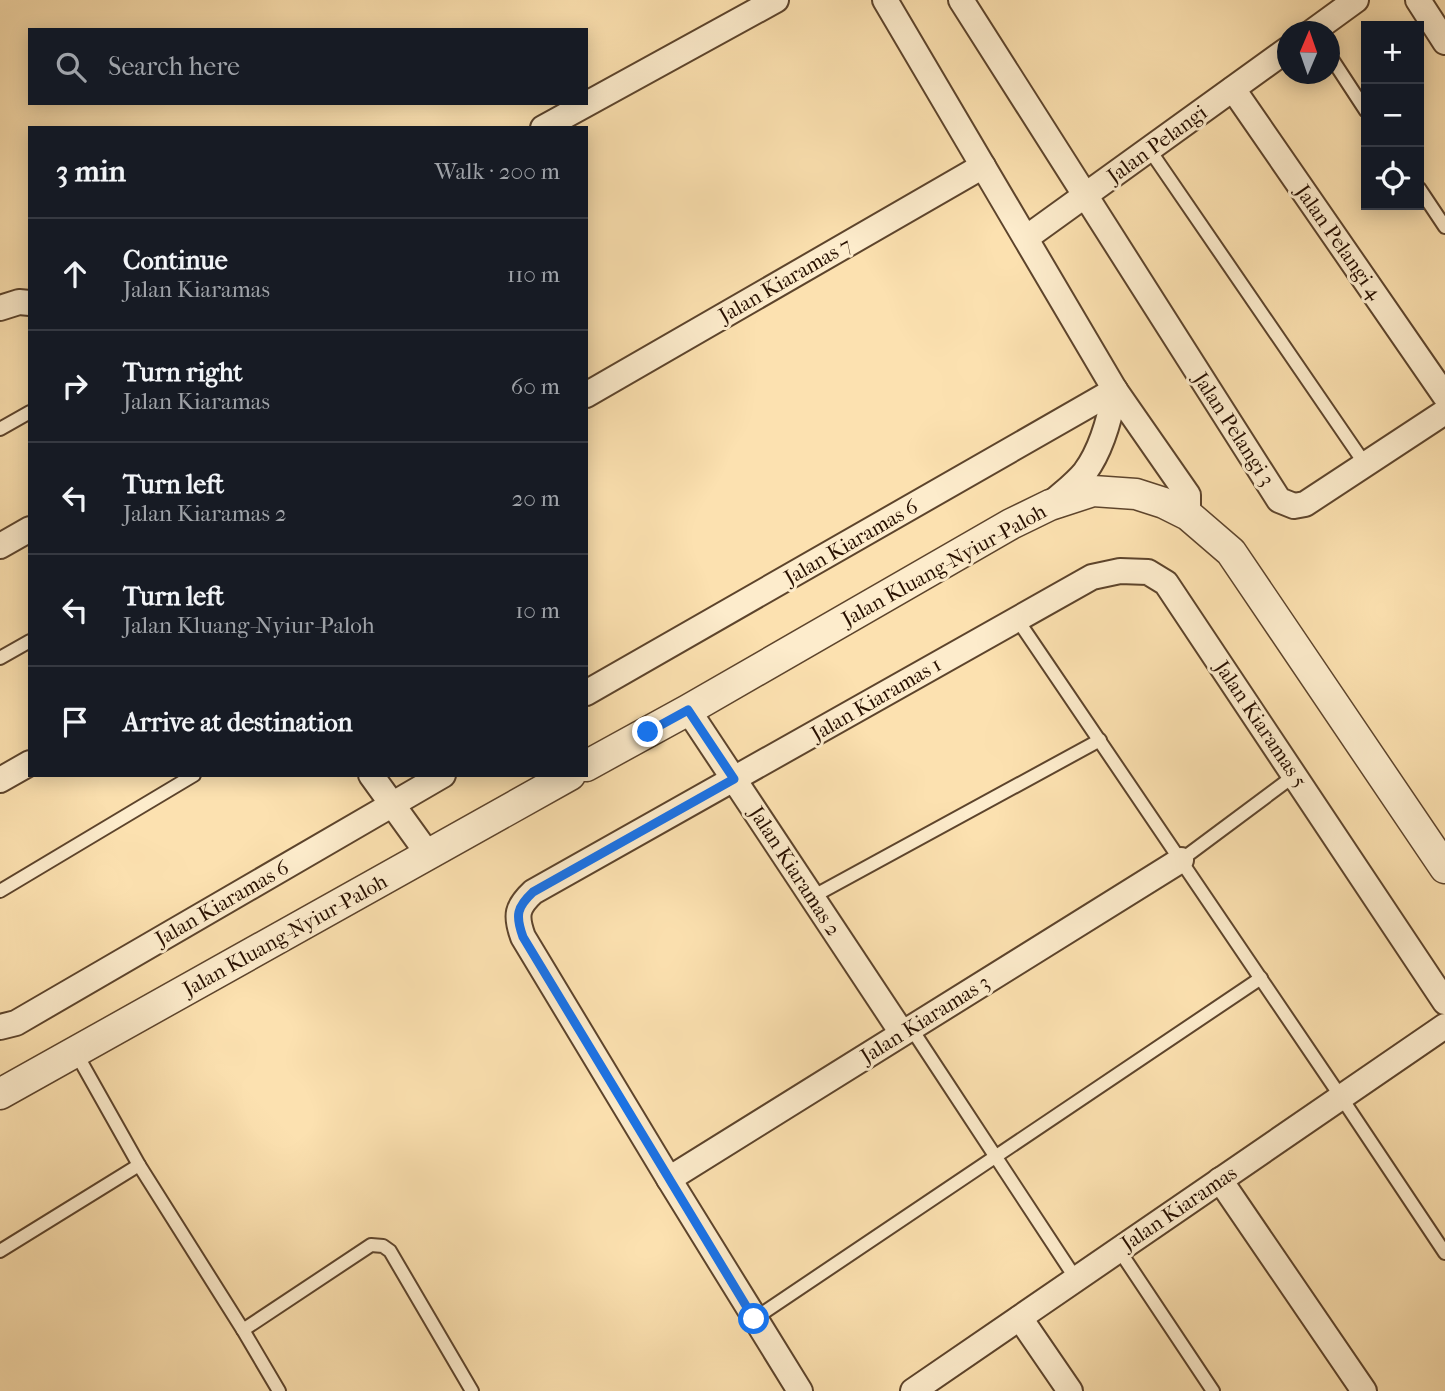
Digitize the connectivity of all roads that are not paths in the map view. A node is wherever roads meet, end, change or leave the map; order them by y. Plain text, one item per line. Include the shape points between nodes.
1 (775, 0) edge
2 (885, 0) edge
3 (961, 0) edge
4 (1356, 0) edge
5 (1418, 0) edge
6 (1326, 21) edge
7 (1445, 42) edge
8 (1277, 57) edge
9 (1340, 73) edge
10 (1233, 89) junction
11 (588, 103) edge
12 (1361, 104) edge
13 (585, 105) edge
14 (547, 126) edge
15 (1149, 149) junction
16 (983, 166) junction
17 (1085, 195) junction
18 (1424, 196) edge
19 (1445, 227) edge
20 (1026, 238) junction
21 (28, 303) edge
22 (0, 308) edge
23 (1115, 390) junction
24 (588, 394) edge
25 (1445, 396) edge
26 (1445, 412) edge
27 (28, 413) edge
28 (0, 429) edge
29 (1366, 464) junction
30 (1050, 505) junction
31 (1188, 515) junction
32 (28, 530) edge
33 (0, 546) edge
34 (1017, 619) junction
35 (28, 642) edge
36 (0, 658) edge
37 (588, 692) edge
38 (688, 710) junction
39 (1100, 740) junction
40 (28, 764) edge
41 (588, 765) edge
42 (1294, 775) junction
43 (191, 777) edge
44 (372, 777) edge
45 (440, 777) edge
46 (566, 777) edge
47 (734, 779) junction
48 (0, 780) edge
49 (391, 805) junction
50 (428, 855) junction
51 (1181, 860) junction
52 (1445, 868) edge
53 (0, 891) edge
54 (812, 897) junction
55 (1261, 978) junction
56 (1445, 1002) edge
57 (1445, 1026) edge
58 (0, 1027) edge
59 (906, 1031) junction
60 (76, 1053) junction
61 (0, 1094) edge
62 (1342, 1097) junction
63 (996, 1157) junction
64 (139, 1165) junction
65 (669, 1179) junction
66 (1220, 1180) junction
67 (1119, 1250) junction
68 (0, 1251) edge
69 (1445, 1253) edge
70 (1076, 1279) junction
71 (1020, 1318) junction
72 (754, 1319) junction
73 (243, 1330) junction
74 (279, 1391) edge
75 (472, 1391) edge
76 (800, 1391) edge
77 (913, 1391) edge
78 (1070, 1391) edge
79 (1213, 1391) edge
80 (1364, 1391) edge

1 - 11 street
2 - 16 street
3 - 17 street, Jalan Pelangi 3
4 - 6 street
5 - 7 street
8 - 10 street, Jalan Pelangi
9 - 12 lane
10 - 15 street, Jalan Pelangi
10 - 25 street, Jalan Pelangi 4
13 - 14 street
15 - 17 street, Jalan Pelangi
15 - 29 lane
16 - 20 street
16 - 24 street, Jalan Kiaramas 7
17 - 20 street, Jalan Pelangi
17 - 29 street, Jalan Pelangi 3 via 1279,500 1294,506 1305,504
18 - 19 lane
20 - 23 street
21 - 22 street
23 - 30 street via 1107,427 1091,463
23 - 31 street via 1188,495
23 - 37 street, Jalan Kiaramas 6
26 - 29 street, Jalan Pelangi 3
27 - 28 lane
30 - 31 street, Jalan Kluang-Nyiur-Paloh via 1093,491 1136,494
30 - 38 street, Jalan Kluang-Nyiur-Paloh
31 - 52 street, Jalan Kluang-Nyiur-Paloh via 1231,552
32 - 33 street
34 - 39 lane
34 - 42 street, Jalan Kiaramas 5 via 1092,577 1148,572 1167,583
34 - 47 street, Jalan Kiaramas 1
35 - 36 lane
38 - 41 street, Jalan Kluang-Nyiur-Paloh
38 - 47 street, Jalan Kiaramas 2
39 - 51 lane
39 - 54 lane
40 - 48 street
42 - 51 lane
42 - 56 street, Jalan Kiaramas 5
43 - 53 lane
44 - 49 street
45 - 49 street, Jalan Kiaramas 6
46 - 50 street, Jalan Kluang-Nyiur-Paloh
47 - 54 street, Jalan Kiaramas 2
47 - 65 street via 533,892 518,911 523,937
49 - 50 street
49 - 58 street, Jalan Kiaramas 6 via 16,1023
50 - 60 street, Jalan Kluang-Nyiur-Paloh
51 - 55 lane
51 - 59 street, Jalan Kiaramas 3
54 - 59 street, Jalan Kiaramas 2
55 - 62 lane
55 - 63 lane
57 - 62 street, Jalan Kiaramas
59 - 63 lane
59 - 65 street, Jalan Kiaramas 3
60 - 61 street, Jalan Kluang-Nyiur-Paloh
60 - 64 lane
62 - 66 street, Jalan Kiaramas
62 - 69 lane
63 - 70 lane
63 - 72 lane
64 - 68 lane
64 - 73 lane
65 - 72 street
66 - 67 street, Jalan Kiaramas
66 - 80 street
67 - 70 street, Jalan Kiaramas
67 - 79 lane
70 - 71 street, Jalan Kiaramas
71 - 77 street, Jalan Kiaramas
71 - 78 street
72 - 76 street
73 - 74 lane
73 - 75 lane via 371,1245 383,1246

